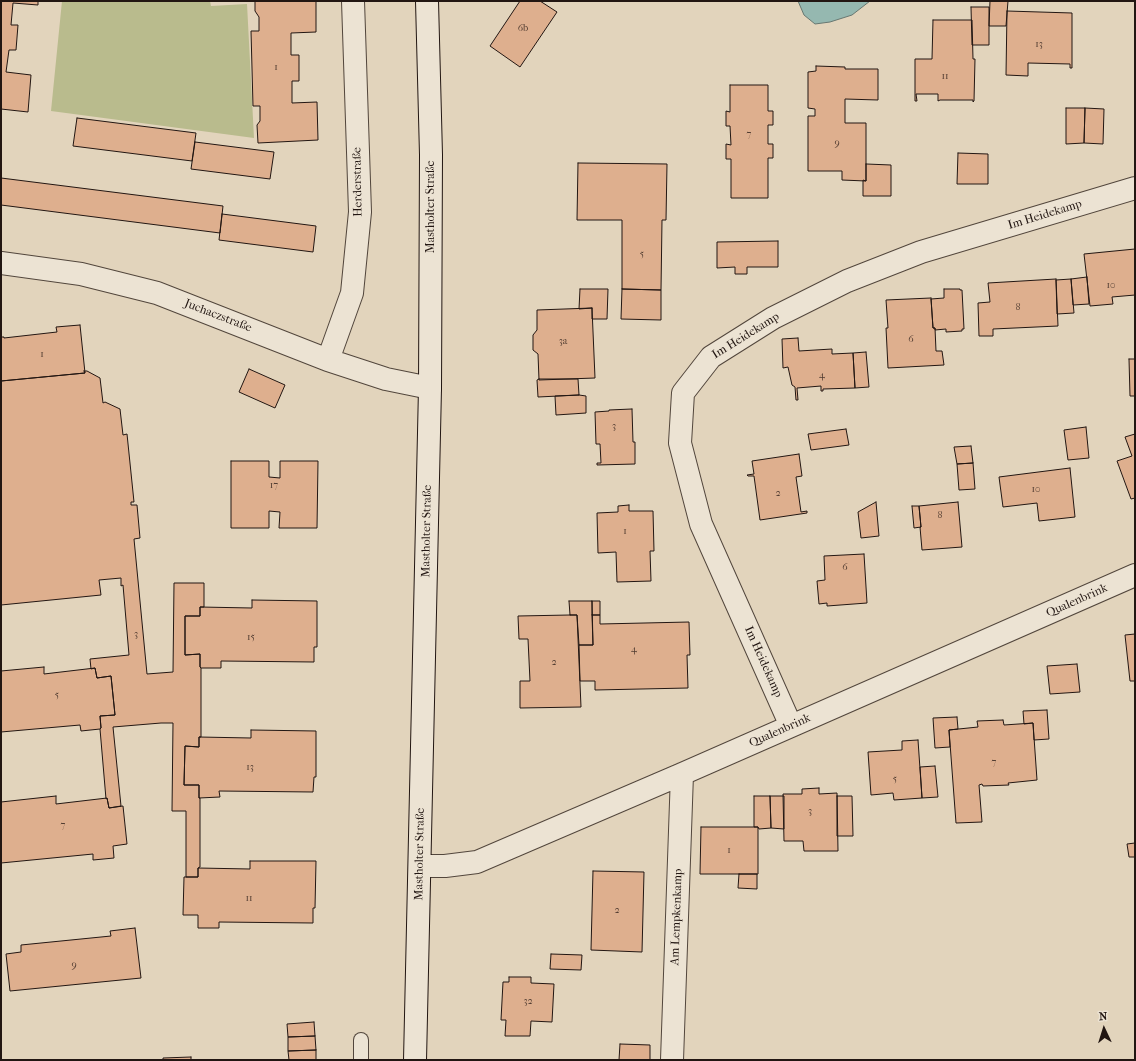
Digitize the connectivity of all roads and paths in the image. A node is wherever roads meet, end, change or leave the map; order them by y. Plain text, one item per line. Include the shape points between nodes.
1 (353, 1) edge
2 (427, 1) edge
3 (1135, 188) edge
4 (1, 263) edge
5 (328, 360) junction
6 (430, 388) junction
7 (1135, 575) edge
8 (791, 726) junction
9 (682, 774) junction
10 (420, 866) junction
11 (361, 1040) dead end
12 (360, 1060) edge
13 (416, 1060) edge
14 (672, 1060) edge

1 - 5 street, Herderstraße via 360,212 352,293
2 - 6 street, Mastholter Straße via 431,155
3 - 8 street, Im Heidekamp via 921,252 847,281 773,318 711,358 683,393 680,443 701,524
4 - 5 street, Juchaczstraße via 81,274 157,292
5 - 6 street, Juchaczstraße via 386,379
6 - 10 street, Mastholter Straße
7 - 8 street, Qualenbrink
8 - 9 street, Qualenbrink
9 - 10 street, Qualenbrink via 477,862
9 - 14 street, Am Lempkenkamp
10 - 13 street, Mastholter Straße
11 - 12 lane

